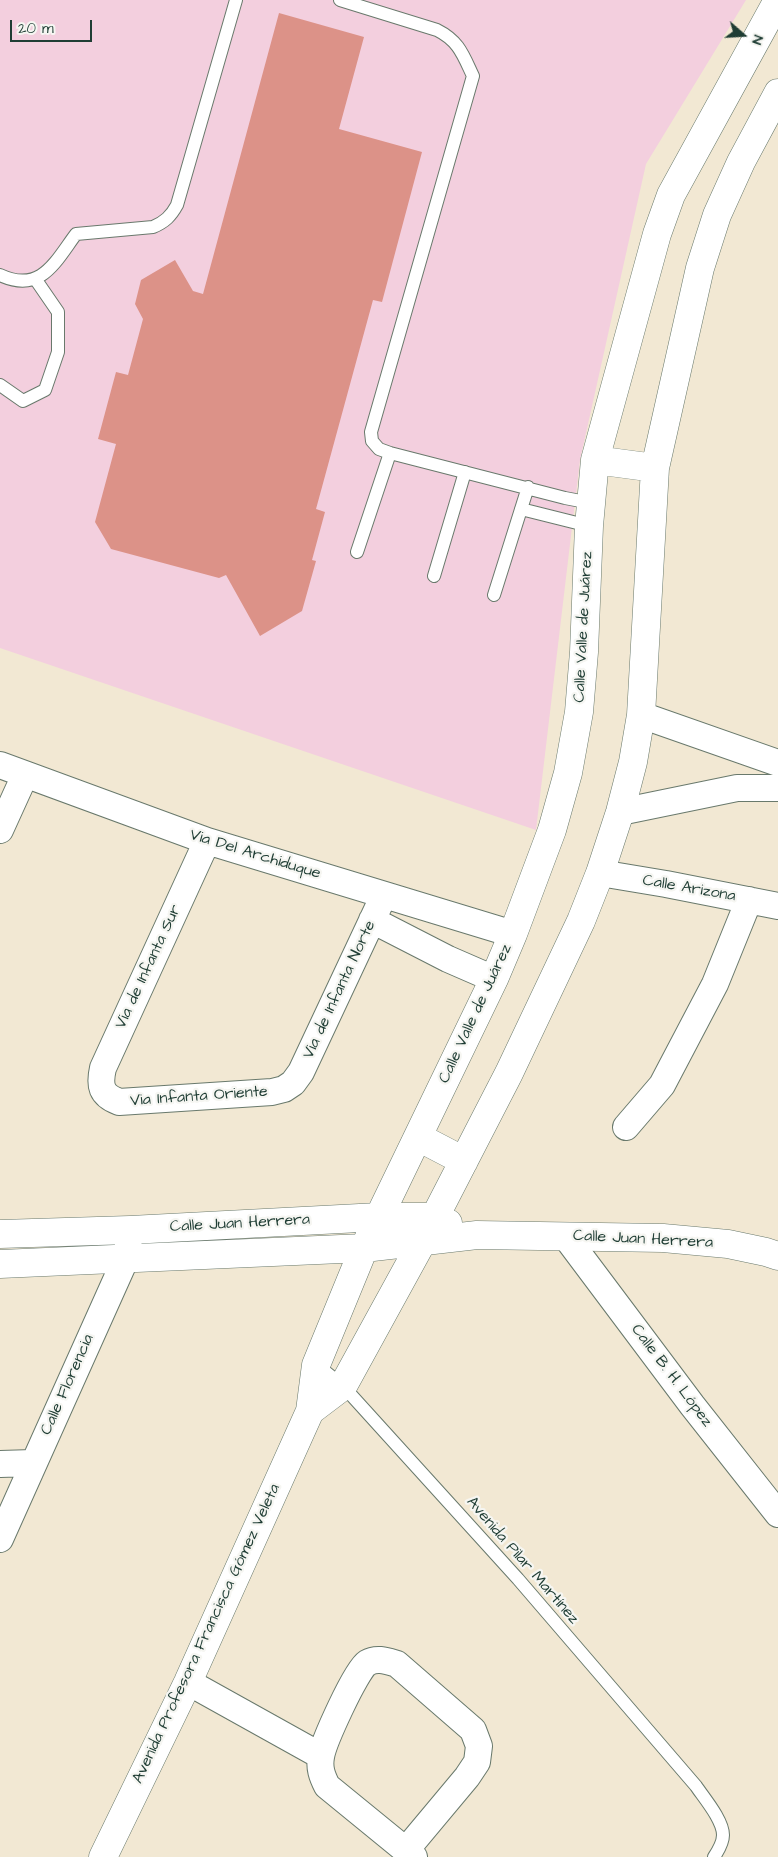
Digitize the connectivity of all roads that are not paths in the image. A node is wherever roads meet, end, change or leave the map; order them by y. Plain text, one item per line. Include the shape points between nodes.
1 (236, 0) edge
2 (340, 0) edge
3 (778, 0) edge
4 (778, 93) edge
5 (0, 276) edge
6 (36, 280) junction
7 (0, 386) edge
8 (390, 453) junction
9 (595, 460) junction
10 (655, 468) junction
11 (465, 472) junction
12 (528, 487) junction
13 (521, 508) junction
14 (590, 514) junction
15 (357, 552) dead end
16 (434, 576) dead end
17 (494, 595) dead end
18 (641, 715) junction
19 (778, 763) edge
20 (0, 765) edge
21 (25, 775) junction
22 (778, 788) edge
23 (620, 812) junction
24 (0, 830) edge
25 (207, 841) junction
26 (600, 873) junction
27 (384, 895) junction
28 (749, 900) junction
29 (778, 906) edge
30 (372, 920) junction
31 (513, 934) junction
32 (494, 979) junction
33 (294, 1084) joint
34 (106, 1094) joint
35 (626, 1128) dead end
36 (418, 1137) junction
37 (464, 1161) junction
38 (379, 1217) junction
39 (434, 1217) junction
40 (130, 1230) junction
41 (0, 1234) edge
42 (477, 1236) junction
43 (566, 1236) junction
44 (422, 1242) junction
45 (364, 1248) junction
46 (778, 1256) edge
47 (126, 1258) junction
48 (0, 1264) edge
49 (316, 1365) junction
50 (343, 1386) junction
51 (310, 1411) junction
52 (33, 1463) junction
53 (0, 1464) edge
54 (778, 1514) edge
55 (0, 1539) edge
56 (188, 1682) junction
57 (321, 1756) junction
58 (410, 1854) edge
59 (102, 1857) edge
60 (714, 1857) edge

1 - 6 lane via 172,214 154,227 76,234 47,272
2 - 8 lane via 448,36 459,46 473,76 372,432 372,441 379,449
3 - 9 street, Calle Valle de Juárez via 671,196 657,234
4 - 10 street via 717,215 700,268
5 - 6 lane
6 - 7 lane via 58,312 58,352 45,390 23,401
8 - 11 lane
8 - 15 lane
9 - 10 street
9 - 14 street, Calle Valle de Juárez
10 - 18 street
11 - 12 lane
11 - 16 lane
12 - 13 lane
12 - 14 lane via 565,498
13 - 14 lane
13 - 17 lane
14 - 31 street, Calle Valle de Juárez via 579,712 552,830
18 - 19 street
18 - 23 street
20 - 21 street, Via Del Archiduque
21 - 24 street
21 - 25 street, Via Del Archiduque
22 - 23 street via 737,788
23 - 26 street
25 - 27 street, Via Del Archiduque
25 - 34 street, Via de Infanta Sur via 103,1068 100,1080
26 - 28 street, Calle Arizona
26 - 37 street via 522,1047
27 - 30 street, Via de Infanta Norte
27 - 31 street, Via Del Archiduque
28 - 29 street, Calle Arizona
28 - 35 street via 715,984 662,1084
30 - 32 street
30 - 33 street, Via de Infanta Norte
31 - 32 street, Calle Valle de Juárez
32 - 36 street, Calle Valle de Juárez
33 - 34 street, Via Infanta Oriente via 272,1092 128,1102 119,1102
36 - 37 street
36 - 38 street, Calle Valle de Juárez
37 - 39 street
38 - 39 street, Calle Juan Herrera
38 - 40 street, Calle Juan Herrera
38 - 45 street, Calle Valle de Juárez
39 - 42 street, Calle Juan Herrera
39 - 44 street
40 - 41 street, Calle Juan Herrera
40 - 47 street, Calle Florencia
42 - 43 street, Calle Juan Herrera
42 - 44 street, Calle Juan Herrera
43 - 46 street, Calle Juan Herrera via 663,1238 728,1244
43 - 54 street, Calle B. H. López
44 - 45 street, Calle Juan Herrera
44 - 50 street, Avenida Profesora Francisca Gómez Veleta
45 - 47 street, Calle Juan Herrera
45 - 49 street, Avenida Profesora Francisca Gómez Veleta
47 - 48 street, Calle Juan Herrera
47 - 52 street, Calle Florencia
49 - 50 lane, Avenida Pilar Martínez
49 - 51 street, Avenida Profesora Francisca Gómez Veleta
50 - 51 street, Avenida Profesora Francisca Gómez Veleta
50 - 60 lane, Avenida Pilar Martínez via 518,1579 696,1786 720,1822 723,1835
51 - 56 street, Avenida Profesora Francisca Gómez Veleta
52 - 53 street
52 - 55 street, Calle Florencia
56 - 57 street
56 - 59 street, Avenida Profesora Francisca Gómez Veleta
57 - 58 street via 320,1773 327,1786
57 - 58 street via 358,1672 368,1663 382,1659 397,1664 473,1730 480,1746 477,1762

